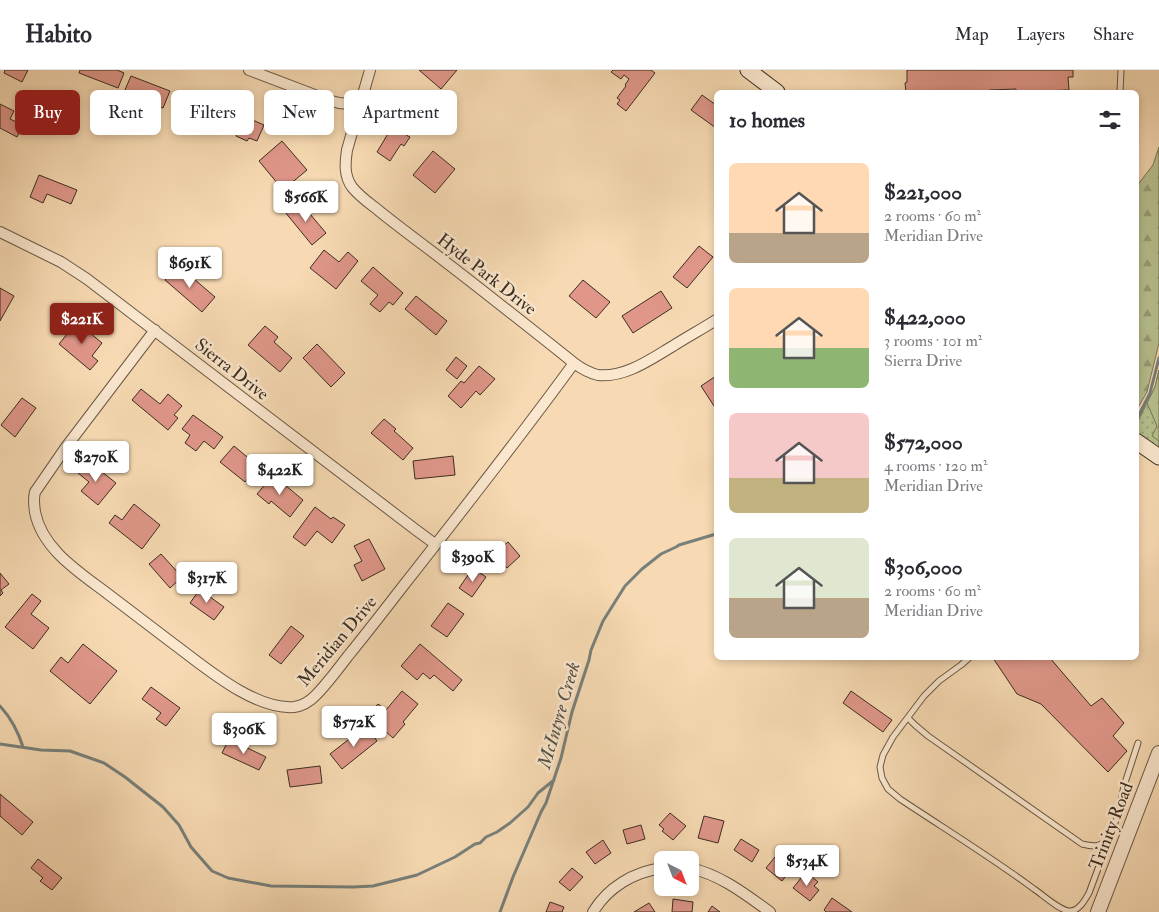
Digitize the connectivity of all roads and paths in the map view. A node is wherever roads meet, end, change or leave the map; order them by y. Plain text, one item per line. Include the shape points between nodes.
1 (249, 70) edge
2 (370, 70) edge
3 (1121, 70) edge
4 (756, 72) edge
5 (364, 90) edge
6 (775, 90) edge
7 (1120, 90) edge
8 (344, 103) edge
9 (351, 135) edge
10 (0, 232) edge
11 (714, 321) edge
12 (155, 330) junction
13 (574, 363) junction
14 (1139, 443) edge
15 (1159, 457) edge
16 (436, 544) junction
17 (967, 660) edge
18 (908, 718) junction
19 (1138, 742) dead end
20 (1159, 753) edge
21 (1109, 839) junction
22 (654, 870) edge
23 (699, 870) edge
24 (1080, 910) edge
25 (594, 912) edge
26 (770, 912) edge
27 (1098, 912) edge

1 - 8 street
2 - 5 street, Hyde Park Drive
3 - 7 lane
4 - 6 main road
9 - 13 street, Hyde Park Drive via 346,173 362,198
10 - 12 street, Sierra Drive via 88,279
11 - 13 street, Hyde Park Drive via 650,360 622,372 600,375
12 - 16 street, Sierra Drive
12 - 16 street, Meridian Drive via 44,477 34,496 36,516 45,537 88,579 232,686 270,704 295,707 316,695
13 - 16 street, Meridian Drive
14 - 15 main road
17 - 18 lane via 939,681
18 - 21 lane via 928,736 1082,844 1094,847
18 - 24 lane via 892,737 883,755 880,767 888,789 1061,908
19 - 21 lane
20 - 27 street, Trinity Road
21 - 24 lane
22 - 25 street via 613,889
23 - 26 street via 718,877

